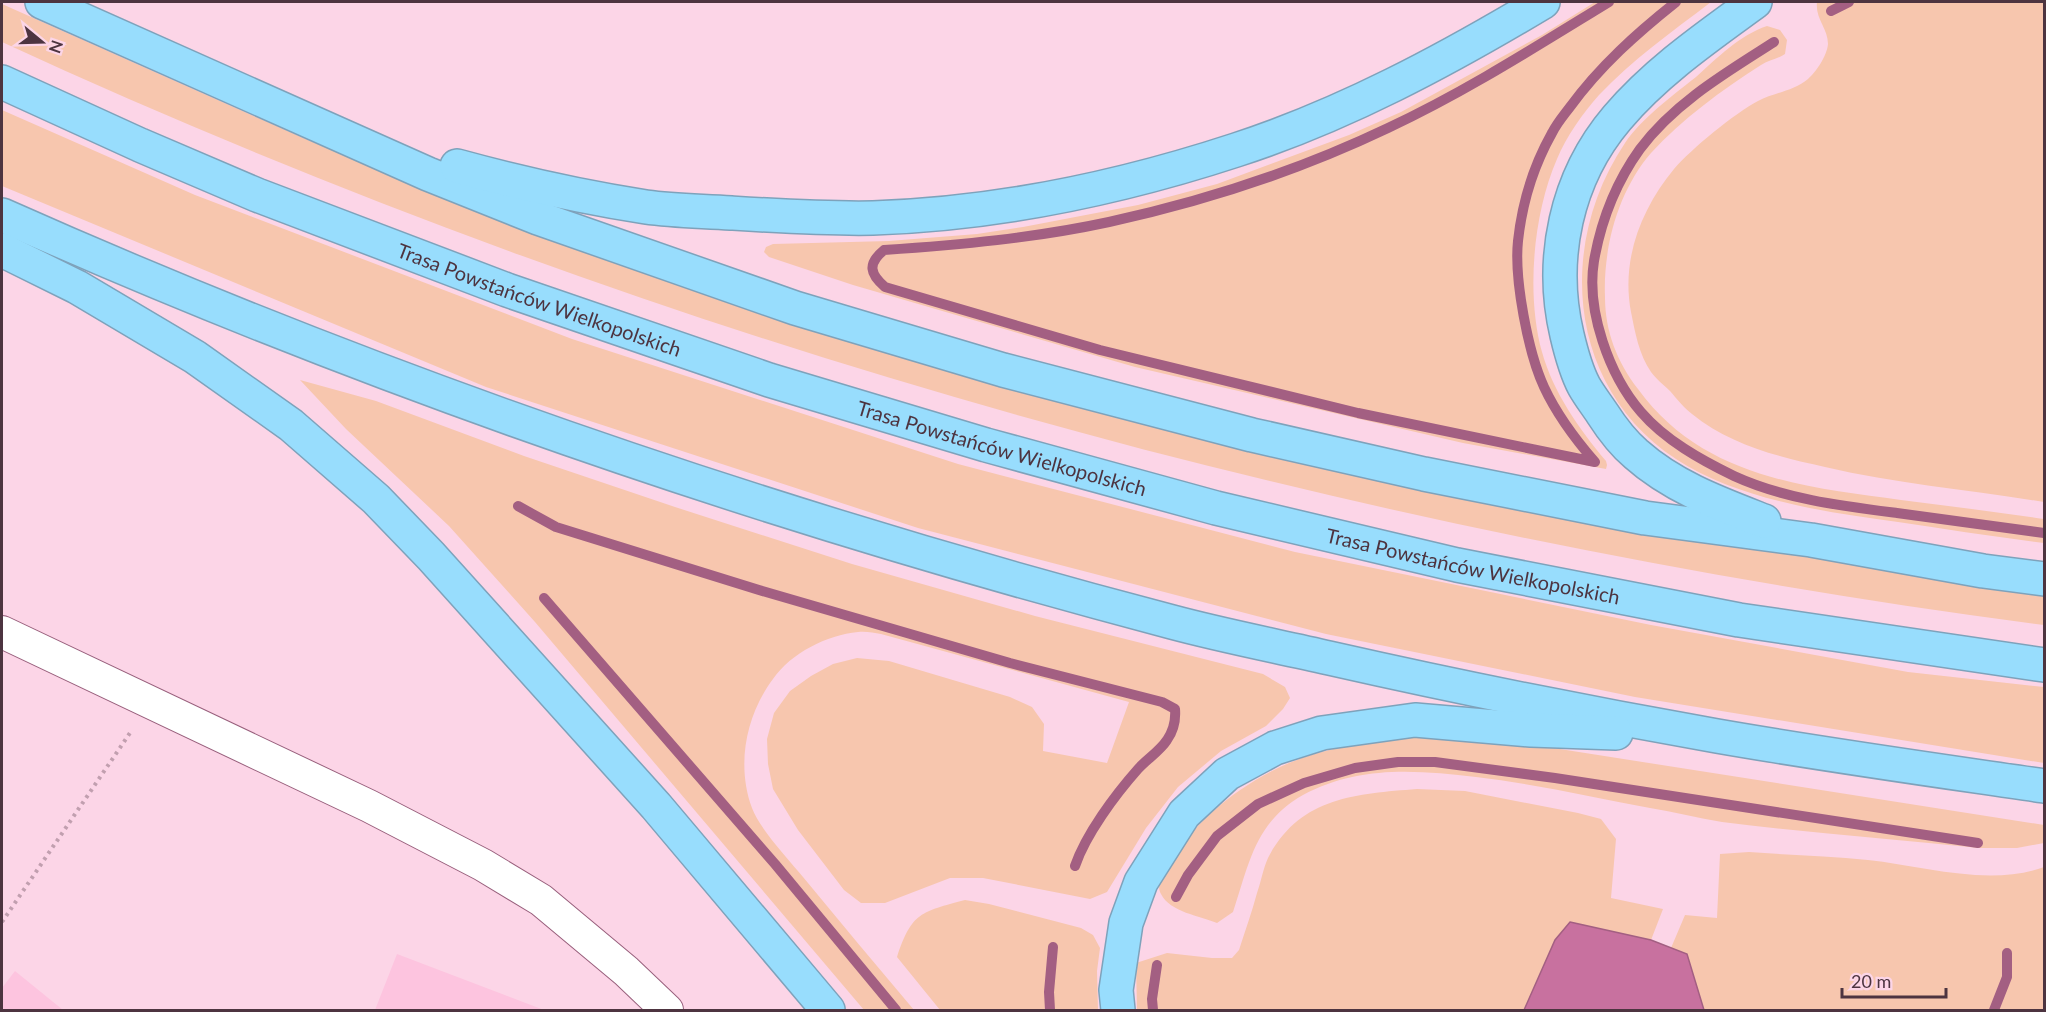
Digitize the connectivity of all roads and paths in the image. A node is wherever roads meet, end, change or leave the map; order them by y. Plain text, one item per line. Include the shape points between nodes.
1 (42, 2) edge
2 (1542, 2) edge
3 (1755, 2) edge
4 (2, 82) edge
5 (238, 88) junction
6 (2, 215) edge
7 (2, 250) edge
8 (1811, 540) junction
9 (2044, 579) edge
10 (2, 632) edge
11 (2044, 665) edge
12 (151, 702) junction
13 (1713, 735) junction
14 (2044, 786) edge
15 (2, 922) edge
16 (794, 971) junction
17 (668, 1011) edge
18 (818, 1011) edge
19 (828, 1011) edge
20 (1118, 1011) edge

1 - 5 highway
2 - 5 highway via 1386,88 1238,149 1143,178 1053,197 876,218 799,218 649,208 517,183 434,159
3 - 8 highway via 1652,81 1616,119 1585,165 1567,213 1559,263 1561,309 1584,385 1636,454 1710,500
4 - 11 highway, Trasa Powstańców Wielkopolskich via 257,195 507,290 769,380 986,445 1216,508 1457,565 1739,620
5 - 8 highway via 428,174 537,218 795,308 1003,370 1252,435 1424,474 1645,518
6 - 13 highway via 92,255 475,406 733,493 954,561 1176,623 1430,681
7 - 16 highway via 77,287 195,357 291,425 376,499 656,806
8 - 9 highway via 1983,572
10 - 12 street
12 - 15 path
12 - 17 street via 369,806 541,900
13 - 14 highway
13 - 20 highway via 1531,730 1415,720 1322,733 1275,748 1227,774 1184,814 1141,882 1126,923 1116,990
16 - 18 highway
16 - 19 highway

